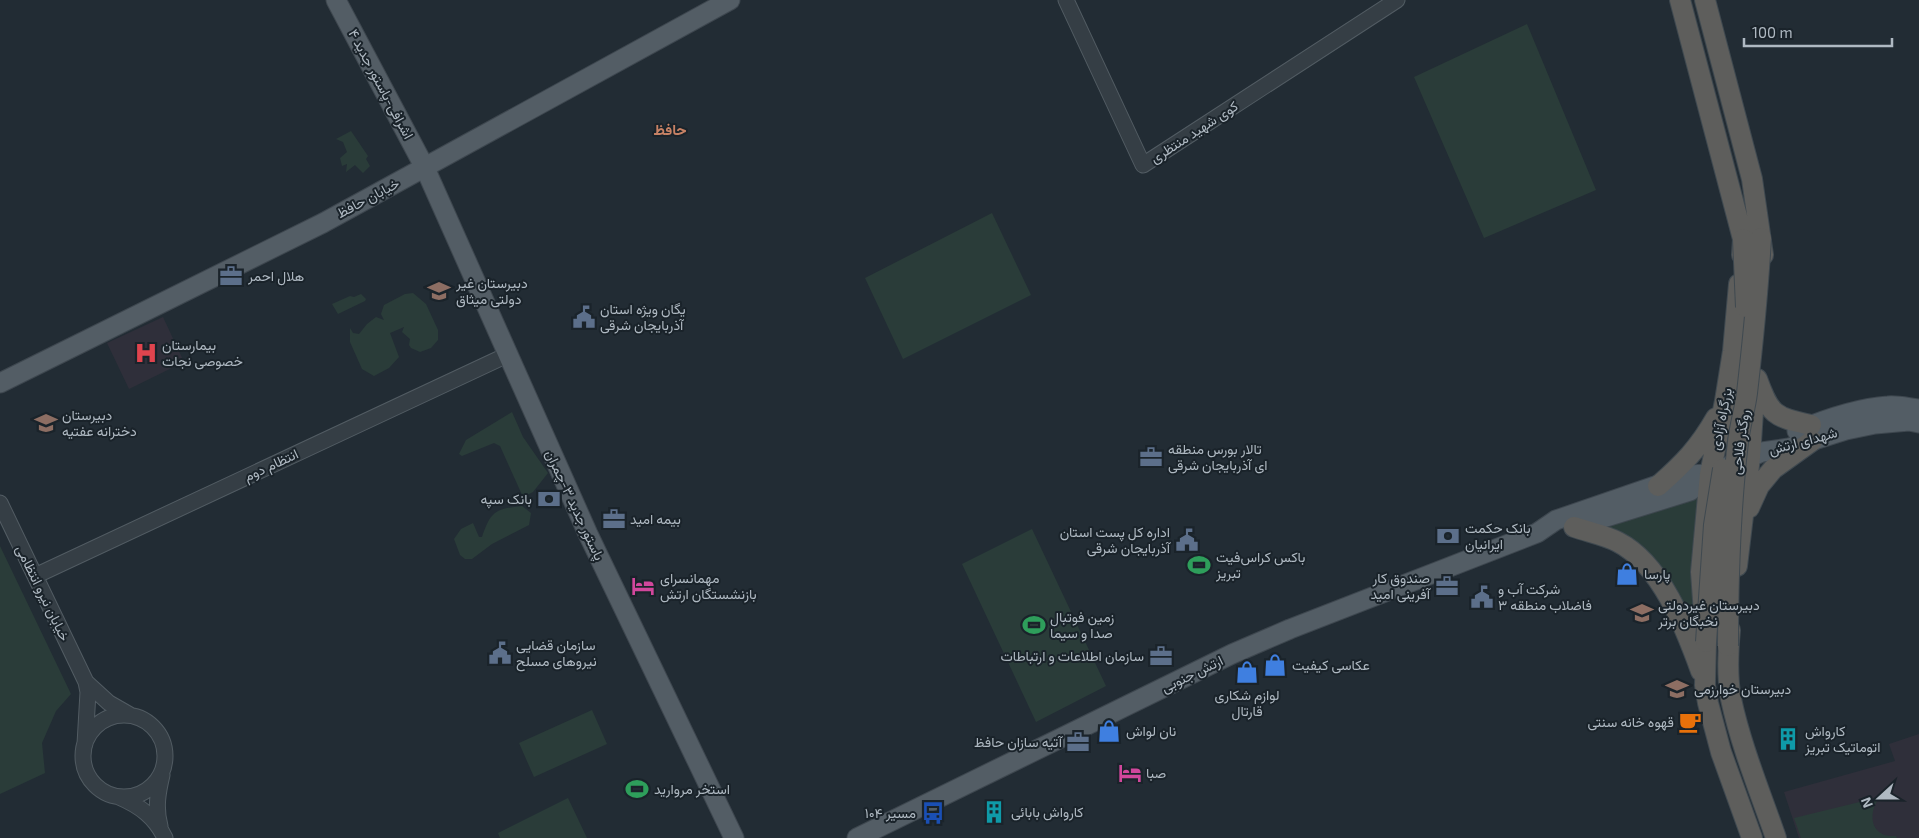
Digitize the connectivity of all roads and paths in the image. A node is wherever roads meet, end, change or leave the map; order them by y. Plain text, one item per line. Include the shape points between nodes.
1 (336, 0) edge
2 (730, 0) edge
3 (1066, 0) edge
4 (1398, 0) edge
5 (1680, 0) edge
6 (1705, 0) edge
7 (425, 168) junction
8 (1752, 238) junction
9 (507, 355) junction
10 (1756, 378) junction
11 (0, 383) edge
12 (1725, 401) junction
13 (1919, 409) edge
14 (1919, 423) edge
15 (1812, 433) junction
16 (1756, 455) junction
17 (1710, 474) junction
18 (1658, 486) junction
19 (0, 503) edge
20 (1742, 521) junction
21 (1574, 527) junction
22 (1537, 533) junction
23 (35, 576) junction
24 (1706, 642) junction
25 (1728, 646) junction
26 (86, 682) junction
27 (1706, 685) junction
28 (130, 715) junction
29 (85, 744) junction
30 (163, 768) junction
31 (118, 796) junction
32 (162, 833) edge
33 (734, 838) edge
34 (856, 838) edge
35 (1752, 838) edge
36 (1776, 838) edge

1 - 7 main road, اشرافی-پاستور جدید ۴
2 - 7 main road, خیابان حافظ
3 - 4 street, کوی شهید منتظری via 1143,165
5 - 8 highway, بزرگراه آزادی
6 - 8 highway, بزرگراه آزادی via 1752,179
7 - 9 main road, پاستور جدید ۳-چمران
7 - 11 main road, خیابان حافظ via 265,253
8 - 10 highway, بزرگراه آزادی via 1766,300
8 - 12 highway, بزرگراه آزادی
8 - 24 highway, روگذر فلاحی, bridge via 1738,376 1714,526
8 - 25 highway, روگذر فلاحی, bridge via 1756,315 1732,503
9 - 23 street, انتظام دوم
9 - 33 main road, پاستور جدید ۳-چمران via 588,534
10 - 15 highway via 1765,402 1779,416
10 - 16 highway, بزرگراه آزادی
12 - 17 highway, بزرگراه آزادی
12 - 18 highway via 1705,437 1688,459
13 - 15 main road, شهدای ارتش via 1888,406 1828,418
14 - 15 main road, شهدای ارتش via 1875,424
15 - 16 main road, شهدای ارتش via 1786,436
15 - 20 highway via 1759,486
16 - 17 main road, شهدای ارتش
16 - 20 highway, بزرگراه آزادی
17 - 18 main road via 1687,475
17 - 21 main road via 1690,491
17 - 24 highway, بزرگراه آزادی via 1701,572
18 - 22 main road via 1556,520
19 - 23 street, خیابان نیرو انتظامی
20 - 25 highway, بزرگراه آزادی
21 - 22 main road via 1560,532
21 - 27 highway via 1618,542 1642,559 1661,584 1679,619
22 - 34 main road, ارتش جنوبی via 1232,654
23 - 26 street, خیابان نیرو انتظامی
24 - 27 highway, بزرگراه آزادی
25 - 36 highway, بزرگراه آزادی via 1731,698
26 - 28 street, خیابان نیرو انتظامی via 109,703
26 - 29 street, خیابان نیرو انتظامی
27 - 35 highway, بزرگراه آزادی via 1721,752
28 - 29 street via 108,718 94,729
28 - 30 street via 142,719 159,734 165,757
29 - 31 street via 84,761 89,778 107,793
30 - 31 street via 158,779 141,794
30 - 32 street via 157,798 157,817
31 - 32 street via 148,813

